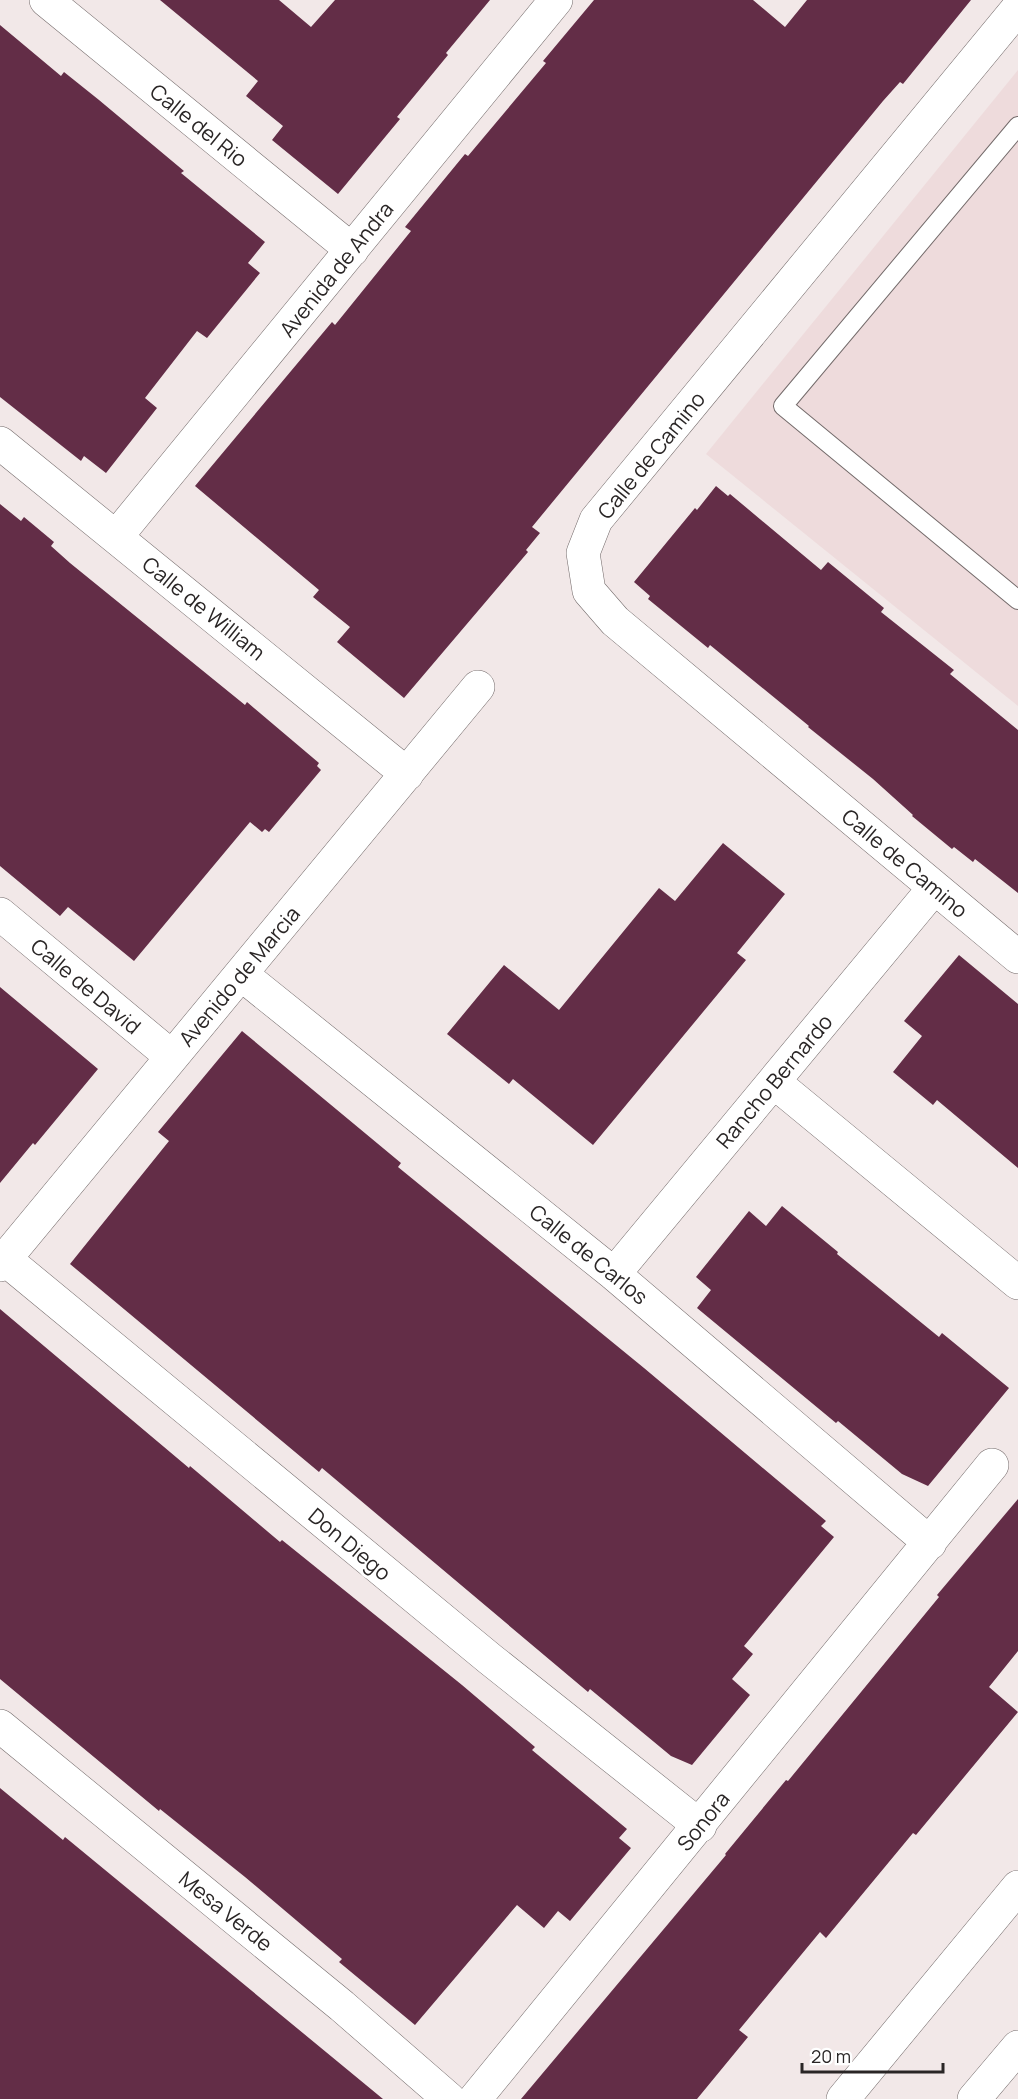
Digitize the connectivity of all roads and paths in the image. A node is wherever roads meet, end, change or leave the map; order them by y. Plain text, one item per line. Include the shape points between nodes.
1 (556, 0) edge
2 (58, 4) edge
3 (1018, 8) edge
4 (1018, 126) edge
5 (352, 250) junction
6 (0, 443) edge
7 (116, 537) junction
8 (1018, 600) edge
9 (478, 687) dead end
10 (407, 774) junction
11 (934, 888) junction
12 (0, 914) edge
13 (1018, 957) edge
14 (241, 974) junction
15 (172, 1057) junction
16 (774, 1082) junction
17 (2, 1262) edge
18 (614, 1274) junction
19 (1018, 1283) edge
20 (992, 1465) dead end
21 (930, 1543) junction
22 (0, 1726) edge
23 (700, 1826) junction
24 (1018, 1887) edge
25 (1018, 2047) edge
26 (449, 2099) edge
27 (475, 2099) edge
28 (843, 2099) edge
29 (974, 2099) edge

1 - 5 street, Avenida de Andra
2 - 5 street, Calle del Rio
3 - 11 street, Calle de Camino via 596,520 582,553 589,591 615,621
4 - 8 lane via 783,406
5 - 7 street, Avenida de Andra
6 - 7 street, Calle de William
7 - 10 street, Calle de William
9 - 10 street, Avenido de Marcia
10 - 14 street, Avenido de Marcia
11 - 13 street, Calle de Camino
11 - 16 street, Rancho Bernardo
12 - 15 street, Calle de David
14 - 15 street, Avenido de Marcia
14 - 18 street, Calle de Carlos
15 - 17 street, Avenido de Marcia
16 - 18 street, Rancho Bernardo
16 - 19 street
17 - 23 street, Don Diego
18 - 21 street, Calle de Carlos
20 - 21 street, Sonora
21 - 23 street, Sonora
22 - 26 street, Mesa Verde via 342,2006
23 - 27 street, Sonora
24 - 28 street
25 - 29 street

